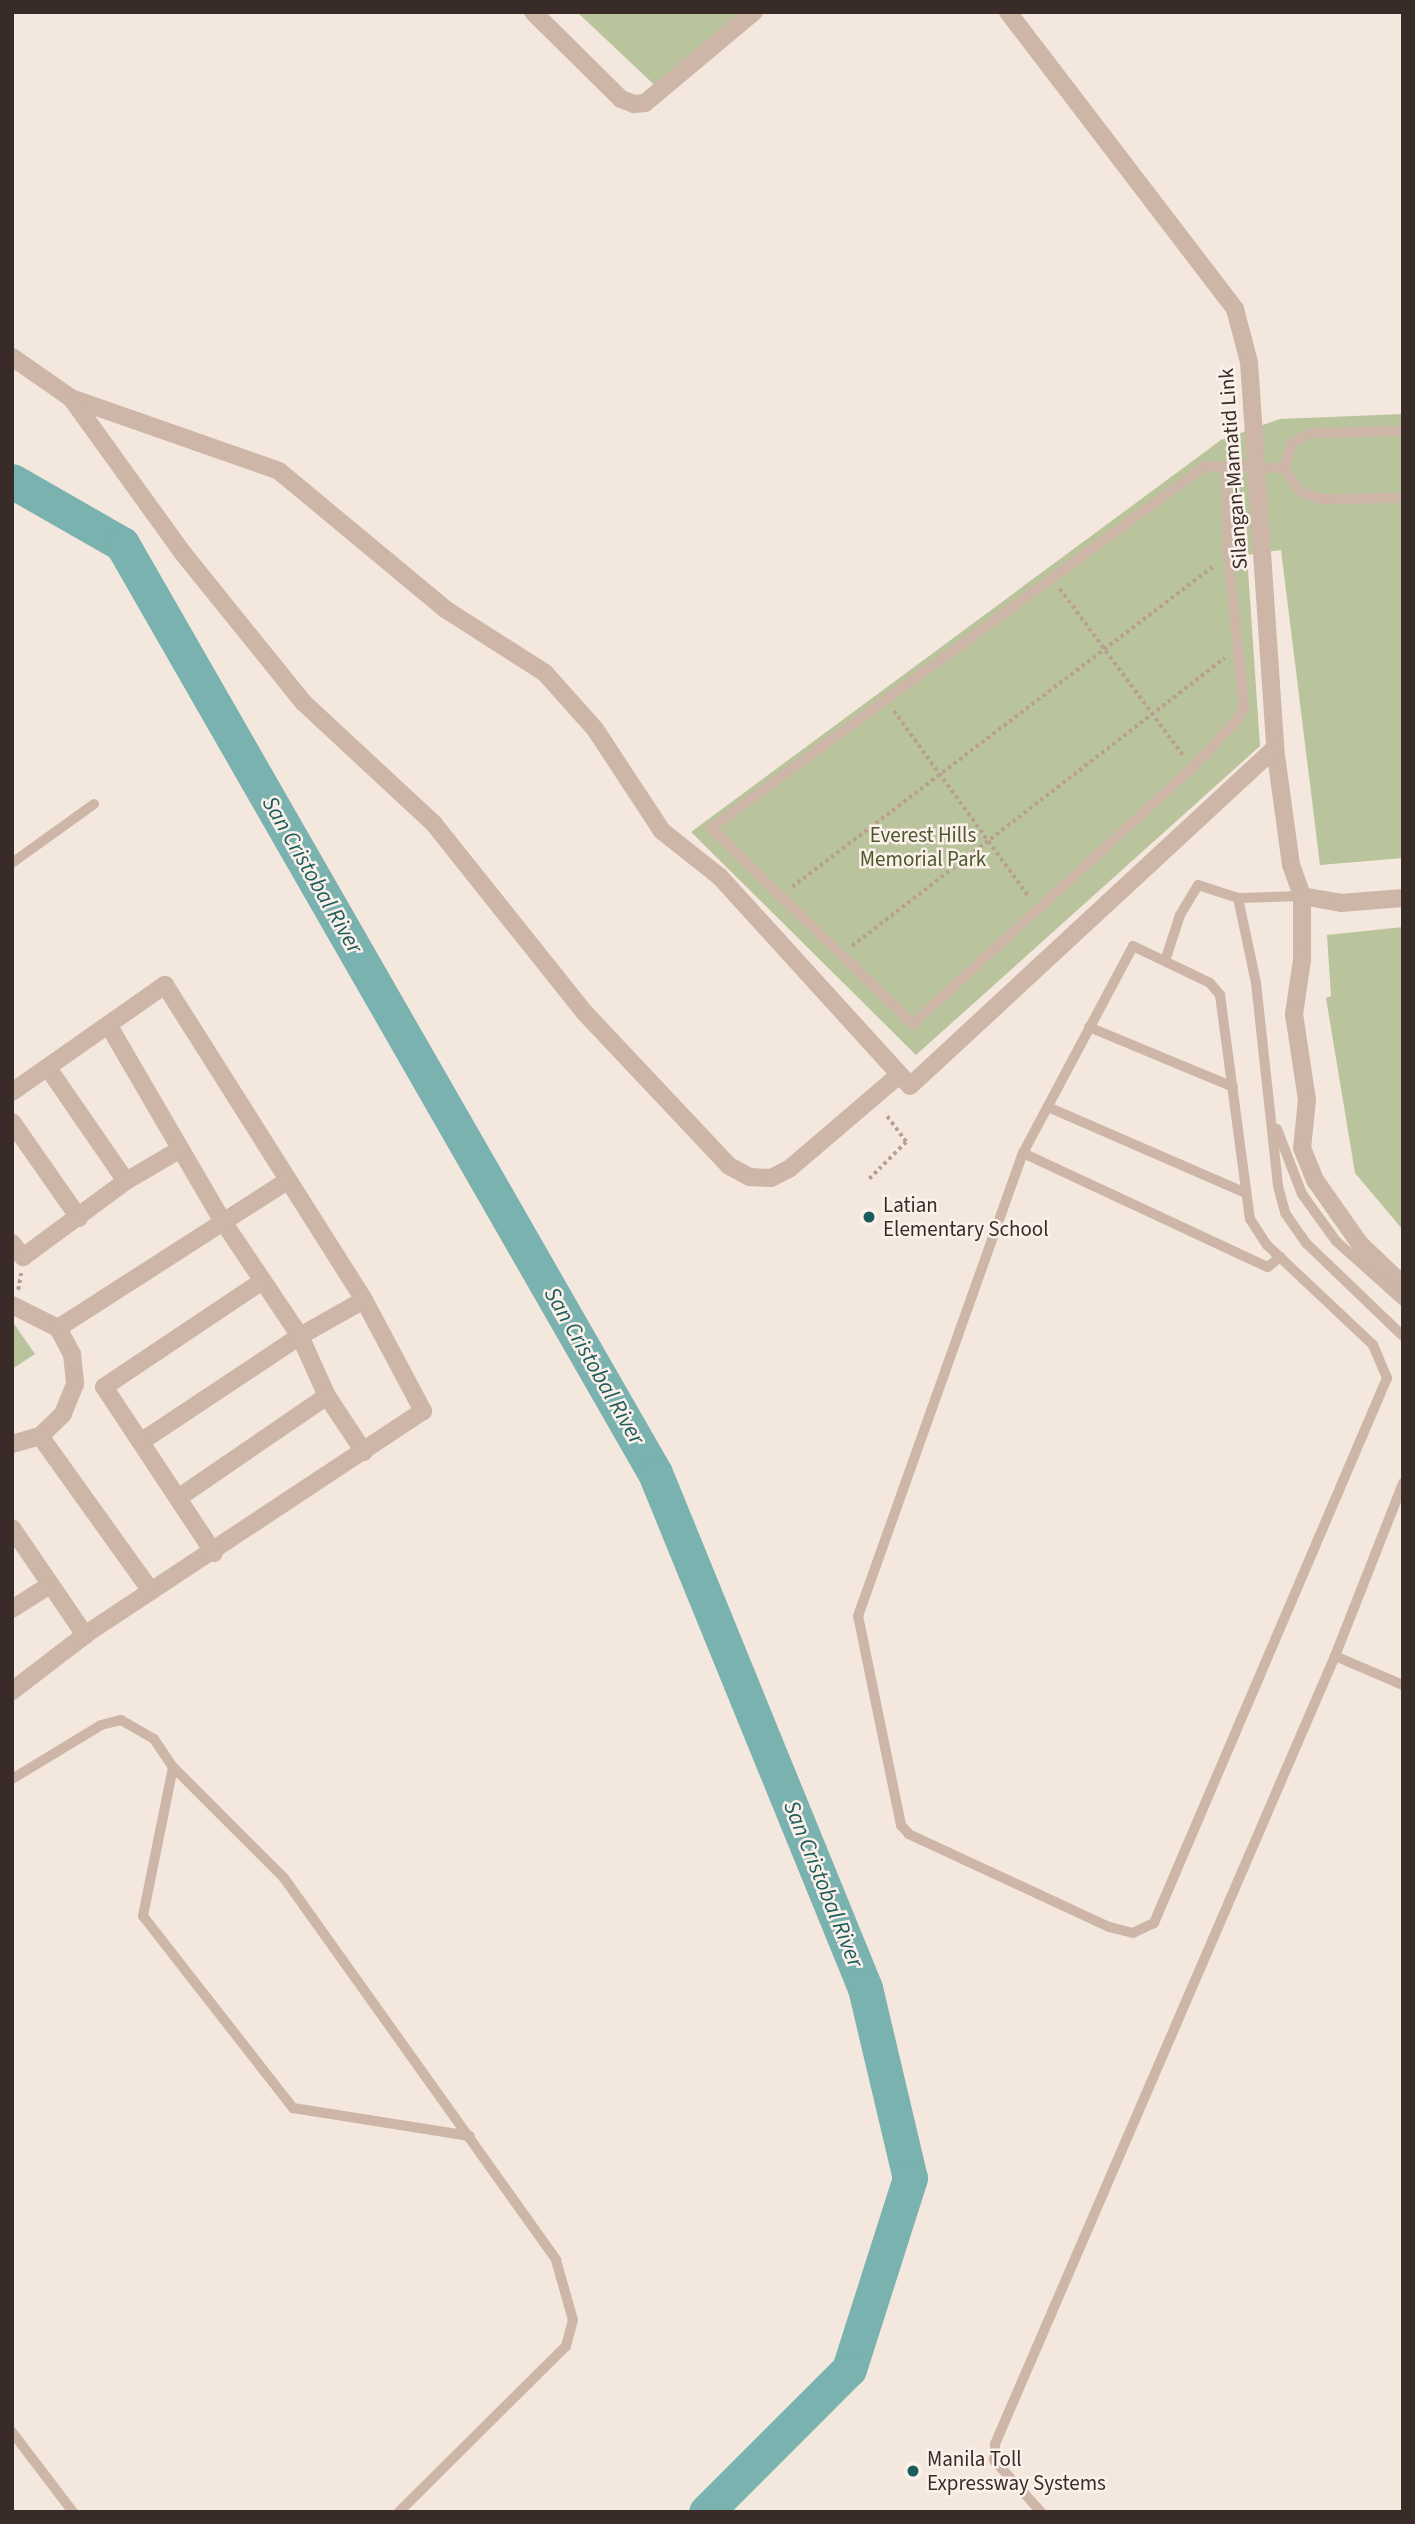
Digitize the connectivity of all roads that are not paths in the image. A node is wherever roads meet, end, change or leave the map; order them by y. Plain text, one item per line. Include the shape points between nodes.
1 (533, 12) edge
2 (754, 12) edge
3 (1008, 12) edge
4 (12, 357) edge
5 (71, 398) junction
6 (1403, 431) edge
7 (1256, 468) junction
8 (1284, 468) junction
9 (1226, 469) junction
10 (1403, 498) edge
11 (1275, 748) junction
12 (94, 804) dead end
13 (12, 863) edge
14 (1302, 896) junction
15 (1238, 898) junction
16 (1403, 898) edge
17 (1165, 961) junction
18 (109, 1026) junction
19 (1090, 1027) junction
20 (48, 1069) junction
21 (904, 1080) junction
22 (1233, 1087) junction
23 (12, 1092) edge
24 (1269, 1104) junction
25 (1048, 1107) junction
26 (12, 1122) edge
27 (179, 1150) junction
28 (1023, 1153) junction
29 (126, 1181) junction
30 (287, 1181) junction
31 (1246, 1193) junction
32 (79, 1218) junction
33 (222, 1220) junction
34 (18, 1250) edge
35 (1280, 1257) junction
36 (261, 1282) junction
37 (1403, 1285) edge
38 (364, 1300) junction
39 (1403, 1301) edge
40 (14, 1305) edge
41 (58, 1328) junction
42 (300, 1336) junction
43 (1403, 1336) edge
44 (327, 1396) junction
45 (40, 1436) junction
46 (142, 1441) junction
47 (12, 1444) edge
48 (364, 1452) junction
49 (1403, 1483) edge
50 (178, 1497) junction
51 (12, 1528) edge
52 (215, 1553) junction
53 (50, 1585) junction
54 (151, 1591) junction
55 (12, 1609) edge
56 (85, 1635) junction
57 (1335, 1656) junction
58 (1403, 1685) edge
59 (12, 1691) edge
60 (173, 1766) junction
61 (12, 1779) edge
62 (470, 2136) junction
63 (12, 2432) edge
64 (73, 2512) edge
65 (399, 2512) edge
66 (1041, 2512) edge

1 - 2 street via 621,99 634,104 645,103
3 - 7 street, Silangan-Mamatid Link via 1235,309 1249,362
4 - 5 street
5 - 21 street via 279,471 445,609 545,673 589,720 662,831 720,877
5 - 21 street via 182,551 304,703 435,824 585,1013 729,1166 750,1177 771,1178
6 - 8 lane via 1311,433 1292,443
7 - 8 lane
7 - 9 lane
7 - 11 street, Silangan-Mamatid Link
8 - 10 lane via 1301,492 1320,499
9 - 9 lane via 1205,466 711,828 913,1024 1193,768 1244,707 1228,554
11 - 14 street, Silangan-Mamatid Link via 1291,865
11 - 21 street
12 - 13 lane
14 - 15 lane
14 - 16 street via 1341,904
14 - 37 street, Silangan-Mamatid Link via 1302,960 1294,1014 1307,1100 1302,1148 1315,1180 1360,1244
15 - 17 lane via 1198,885 1180,915
15 - 24 lane via 1256,983
17 - 19 lane via 1133,946
17 - 22 lane via 1210,983 1220,995
18 - 20 street
18 - 27 street
18 - 30 street via 166,985
19 - 22 lane
19 - 25 lane
20 - 23 street
20 - 29 street
22 - 31 lane
24 - 39 lane via 1302,1194 1336,1241
24 - 43 lane via 1285,1213 1307,1244
25 - 28 lane
25 - 31 lane
26 - 32 street
27 - 29 street
27 - 33 street
28 - 35 lane via 1268,1267
28 - 35 lane via 858,1616 901,1825 909,1834 1109,1927 1133,1933 1154,1923 1387,1378 1373,1345
29 - 32 street
30 - 33 street
30 - 38 street
31 - 35 lane via 1250,1219
32 - 34 street
33 - 36 street
33 - 41 street
36 - 42 street
36 - 46 street via 104,1387
38 - 42 street
38 - 48 street via 423,1411
40 - 41 street
41 - 45 street via 72,1354 75,1384 63,1414
42 - 44 street
42 - 46 street
44 - 48 street
44 - 50 street
45 - 47 street
45 - 54 street
46 - 50 street
48 - 52 street
49 - 57 lane
50 - 52 street
51 - 53 street
52 - 54 street
53 - 55 street
53 - 56 street
54 - 56 street
56 - 59 street
57 - 58 lane
57 - 66 lane via 995,2444 994,2460
60 - 61 lane via 154,1739 121,1720 101,1725
60 - 62 lane via 284,1878
60 - 62 lane via 144,1916 293,2108
62 - 65 lane via 556,2260 573,2319 566,2346
63 - 64 lane

